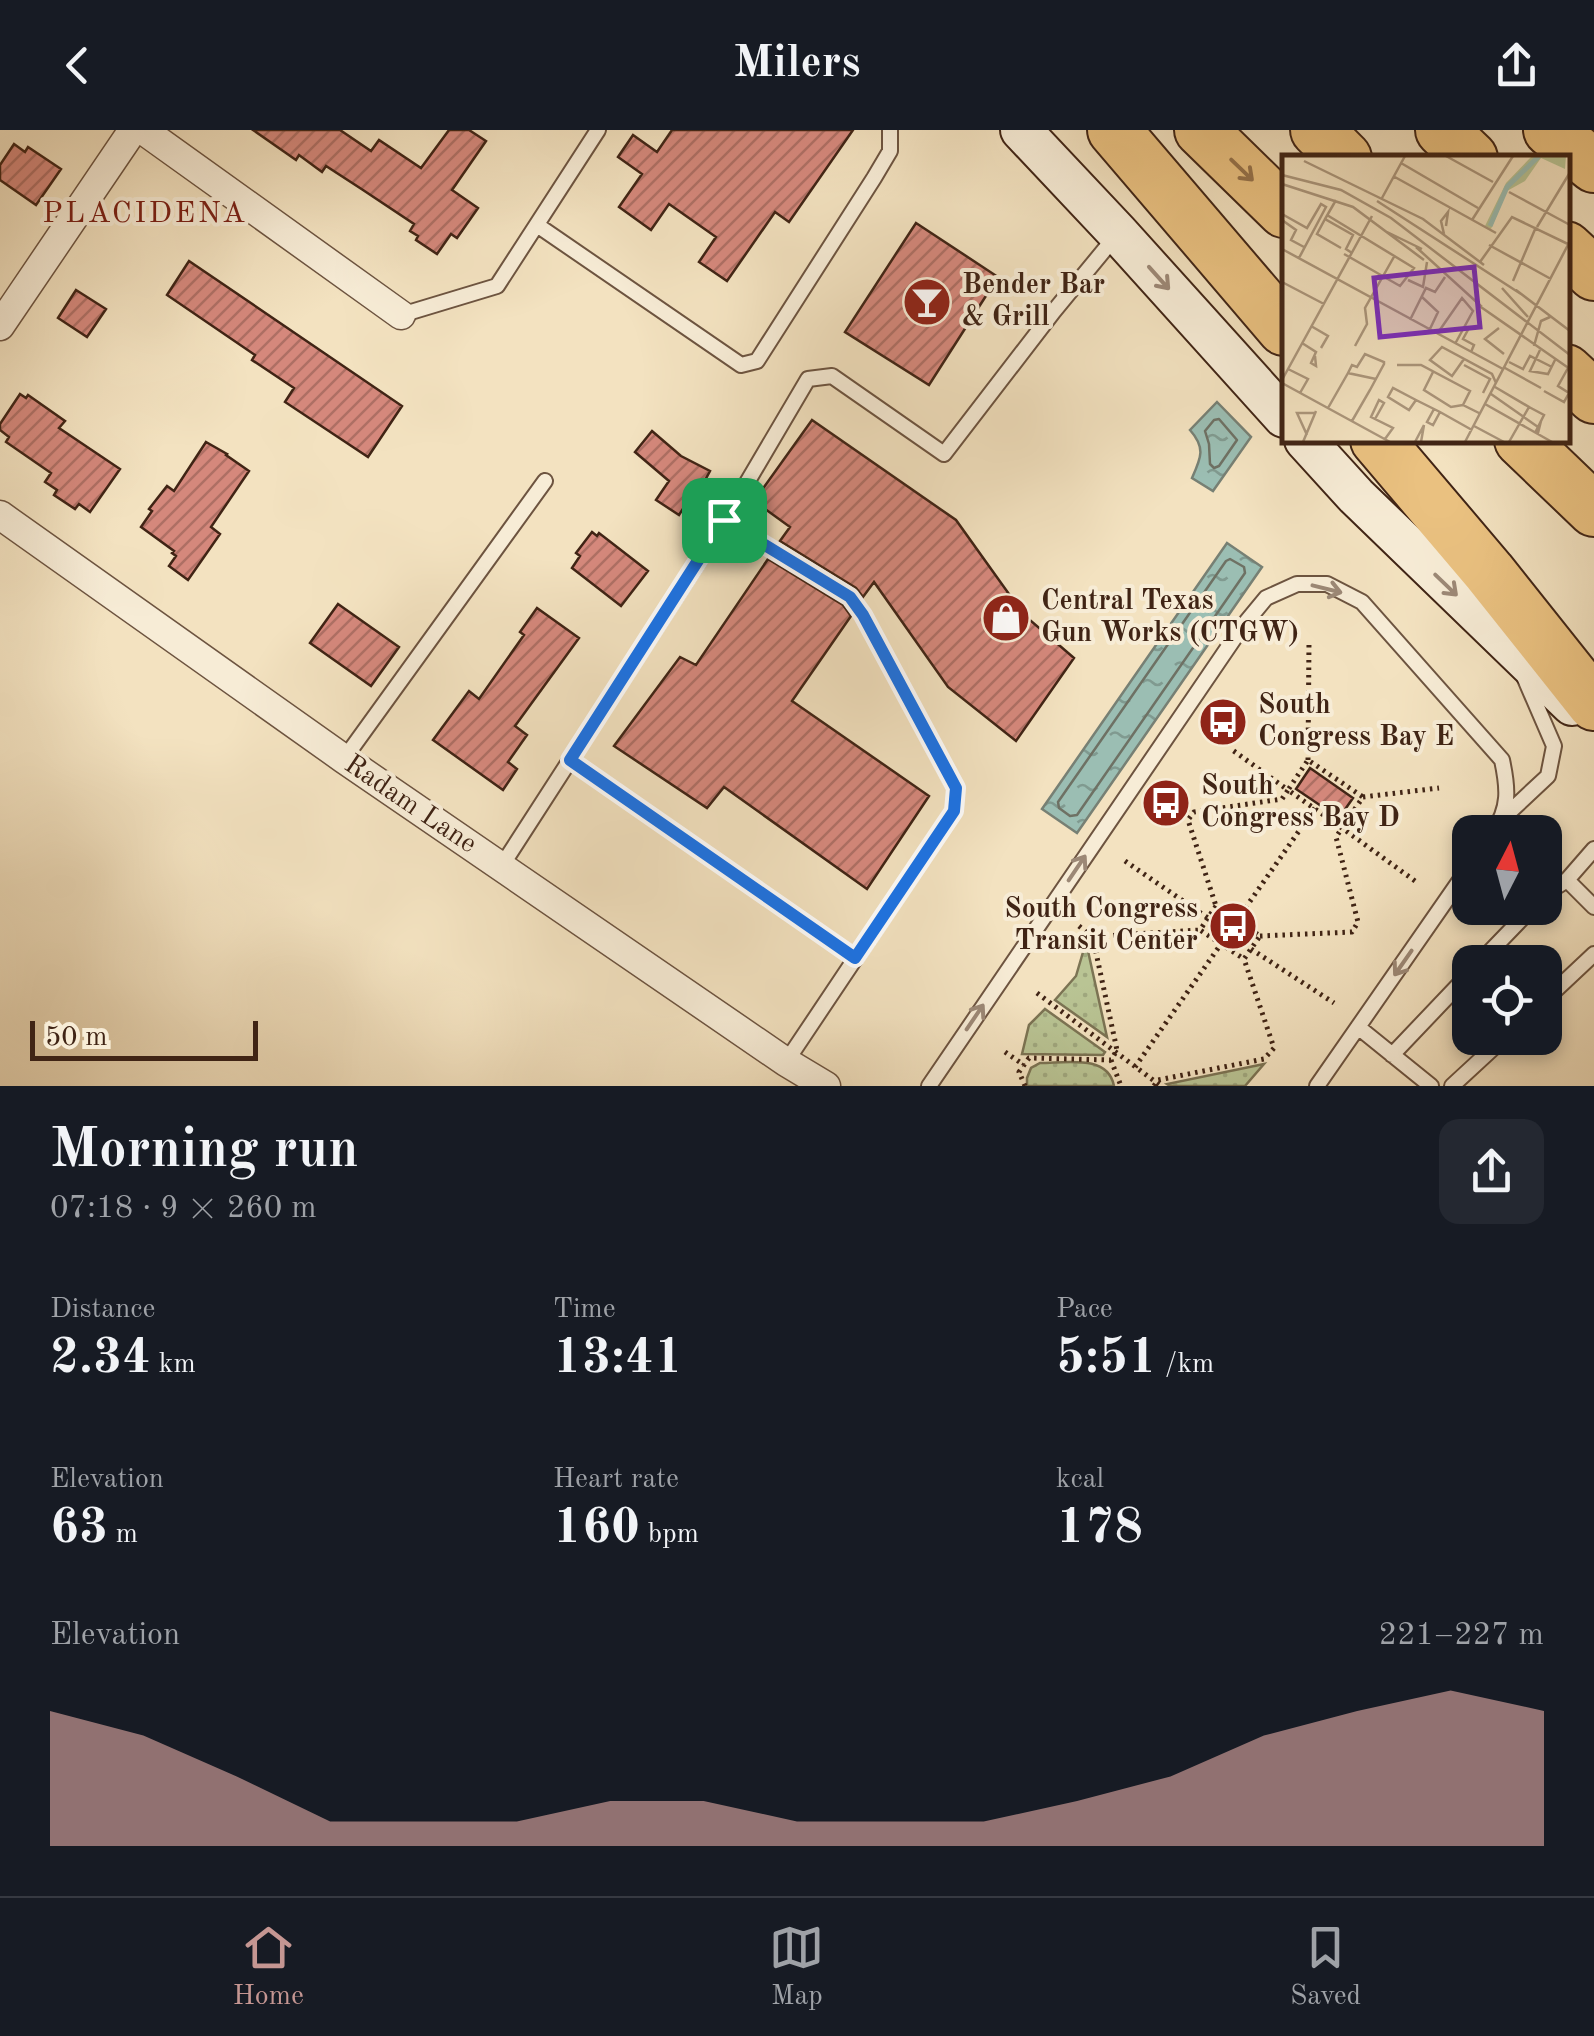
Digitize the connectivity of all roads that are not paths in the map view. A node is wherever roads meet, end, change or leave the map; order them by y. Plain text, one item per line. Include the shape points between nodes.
1 (132, 130) edge
2 (143, 130) edge
3 (598, 130) edge
4 (890, 130) edge
5 (1020, 130) edge
6 (1114, 130) edge
7 (1201, 130) edge
8 (1316, 130) edge
9 (1442, 130) edge
10 (1550, 130) edge
11 (1342, 155) edge
12 (1469, 155) edge
13 (1594, 166) edge
14 (1282, 209) edge
15 (538, 225) junction
16 (1118, 233) junction
17 (1569, 251) edge
18 (1594, 274) edge
19 (401, 315) joint
20 (0, 326) edge
21 (1282, 327) edge
22 (1569, 374) edge
23 (1594, 398) edge
24 (1282, 415) edge
25 (1307, 442) edge
26 (1379, 442) edge
27 (1523, 442) edge
28 (544, 481) dead end
29 (1594, 510) edge
30 (0, 515) edge
31 (724, 520) junction
32 (1513, 650) junction
33 (1594, 704) edge
34 (1594, 726) edge
35 (344, 759) junction
36 (570, 760) junction
37 (1503, 815) edge
38 (1506, 815) edge
39 (1594, 849) edge
40 (501, 867) junction
41 (1567, 880) junction
42 (1562, 883) edge
43 (1452, 892) edge
44 (1594, 908) edge
45 (1516, 925) edge
46 (1496, 945) edge
47 (1594, 954) edge
48 (855, 958) junction
49 (1562, 984) edge
50 (1452, 991) edge
51 (1358, 1027) junction
52 (1392, 1054) junction
53 (1486, 1055) edge
54 (786, 1062) junction
55 (1426, 1084) edge
56 (826, 1086) edge
57 (929, 1086) edge
58 (1318, 1086) edge
59 (1452, 1086) edge

1 - 20 street
2 - 19 street
3 - 15 lane
4 - 15 lane via 890,151 863,194 757,360 741,366
5 - 16 main road
6 - 21 highway
7 -> 14 highway
8 - 11 highway
9 - 12 highway
10 - 13 highway
15 - 19 lane via 497,286
16 -> 24 main road
16 - 31 lane via 944,454 832,376 808,379
17 - 18 highway
22 - 23 highway
25 -> 32 main road
26 - 33 highway
27 - 29 highway
28 - 35 lane
30 - 35 street, Radam Lane
31 - 36 lane
31 - 48 lane via 850,597 956,788 954,811
32 - 34 main road
32 - 38 lane via 1554,746 1548,776
35 - 40 street, Radam Lane
36 - 40 lane
36 - 48 lane
57 -> 37 lane via 1266,598 1297,584 1327,584 1362,602 1502,760 1508,788
39 - 41 lane
40 - 54 street, Radam Lane
41 - 42 lane
41 - 44 lane
43 -> 51 lane
45 - 46 lane
47 - 49 lane
48 - 54 lane
50 - 52 lane
51 - 52 lane
51 - 58 lane
52 - 55 lane
53 - 59 lane
54 - 56 street, Radam Lane

